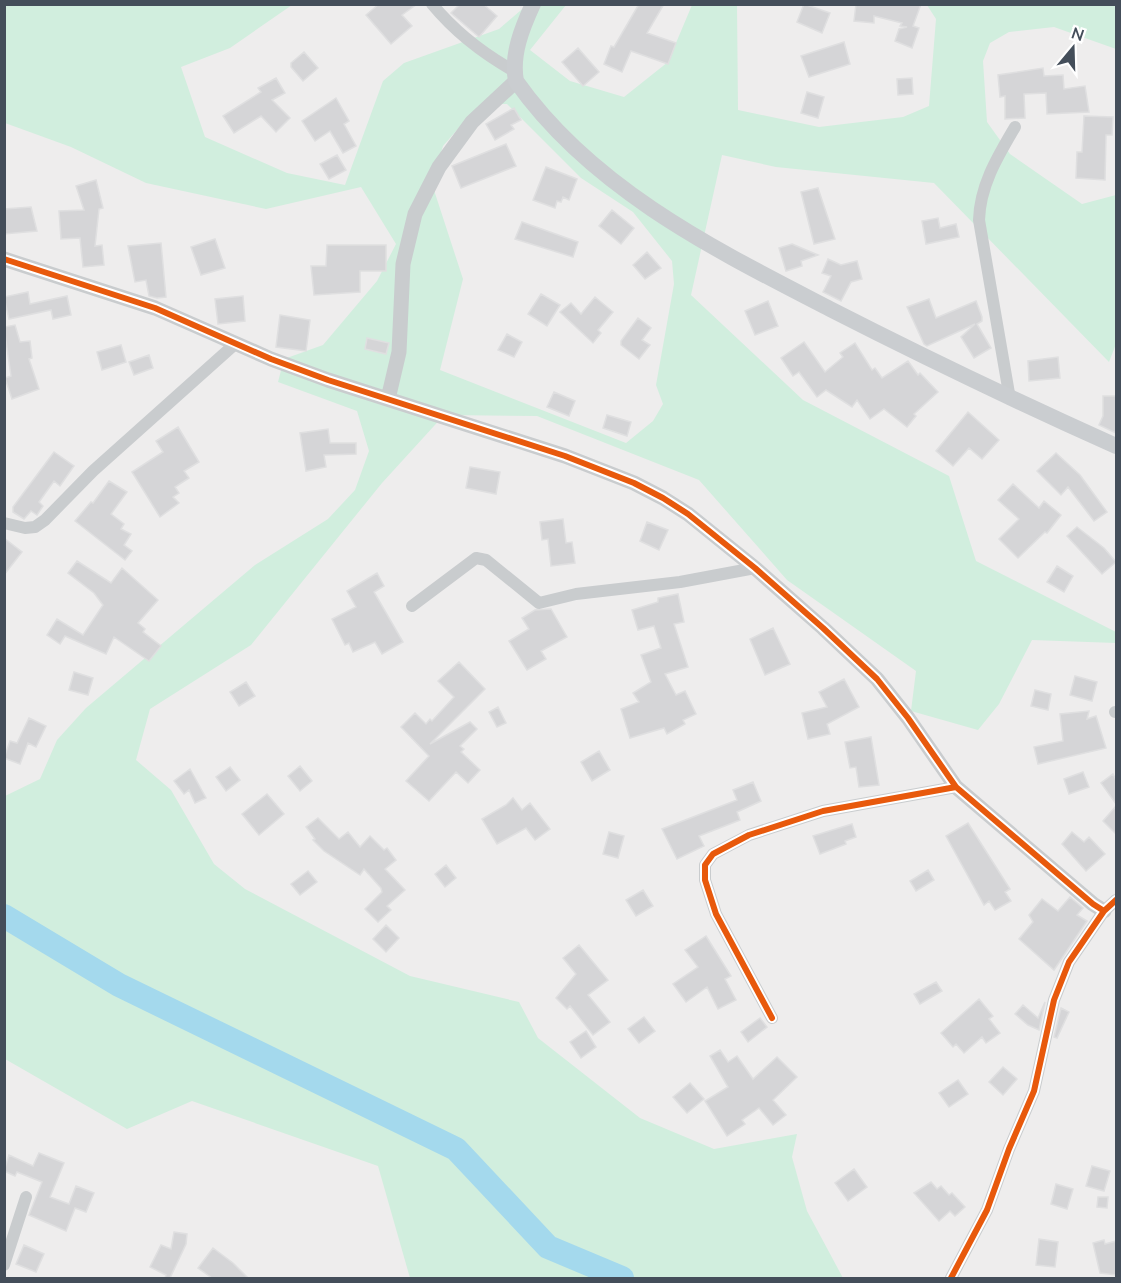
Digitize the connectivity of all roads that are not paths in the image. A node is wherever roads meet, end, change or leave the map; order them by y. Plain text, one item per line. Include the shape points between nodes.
1 (432, 4) edge
2 (533, 4) edge
3 (515, 76) junction
4 (1015, 127) dead end
5 (4, 259) edge
6 (235, 344) junction
7 (388, 399) junction
8 (1010, 399) junction
9 (1116, 447) edge
10 (4, 524) edge
11 (755, 568) junction
12 (412, 606) dead end
13 (956, 787) junction
14 (1116, 900) edge
15 (1104, 911) junction
16 (772, 1018) dead end
17 (26, 1197) dead end
18 (4, 1265) edge
19 (951, 1278) edge

1 - 3 street via 455,31
2 - 3 main road via 518,46
3 - 7 street via 472,122 439,167 415,214 403,264 399,352
3 - 8 main road via 569,141 671,222 764,275
4 - 8 street via 992,169 979,213
5 - 6 street via 155,308
6 - 7 street
6 - 10 street via 93,471 45,520 25,528
7 - 11 street via 565,456 634,483 688,514
8 - 9 main road
11 - 12 street via 539,603 486,560 476,558
11 - 13 street via 877,679
13 - 15 street
13 - 16 street via 823,811 749,835 713,854 705,865 705,880 716,914
14 - 15 street
15 - 19 street via 1069,962 1054,1000 1034,1091 987,1210
17 - 18 street

